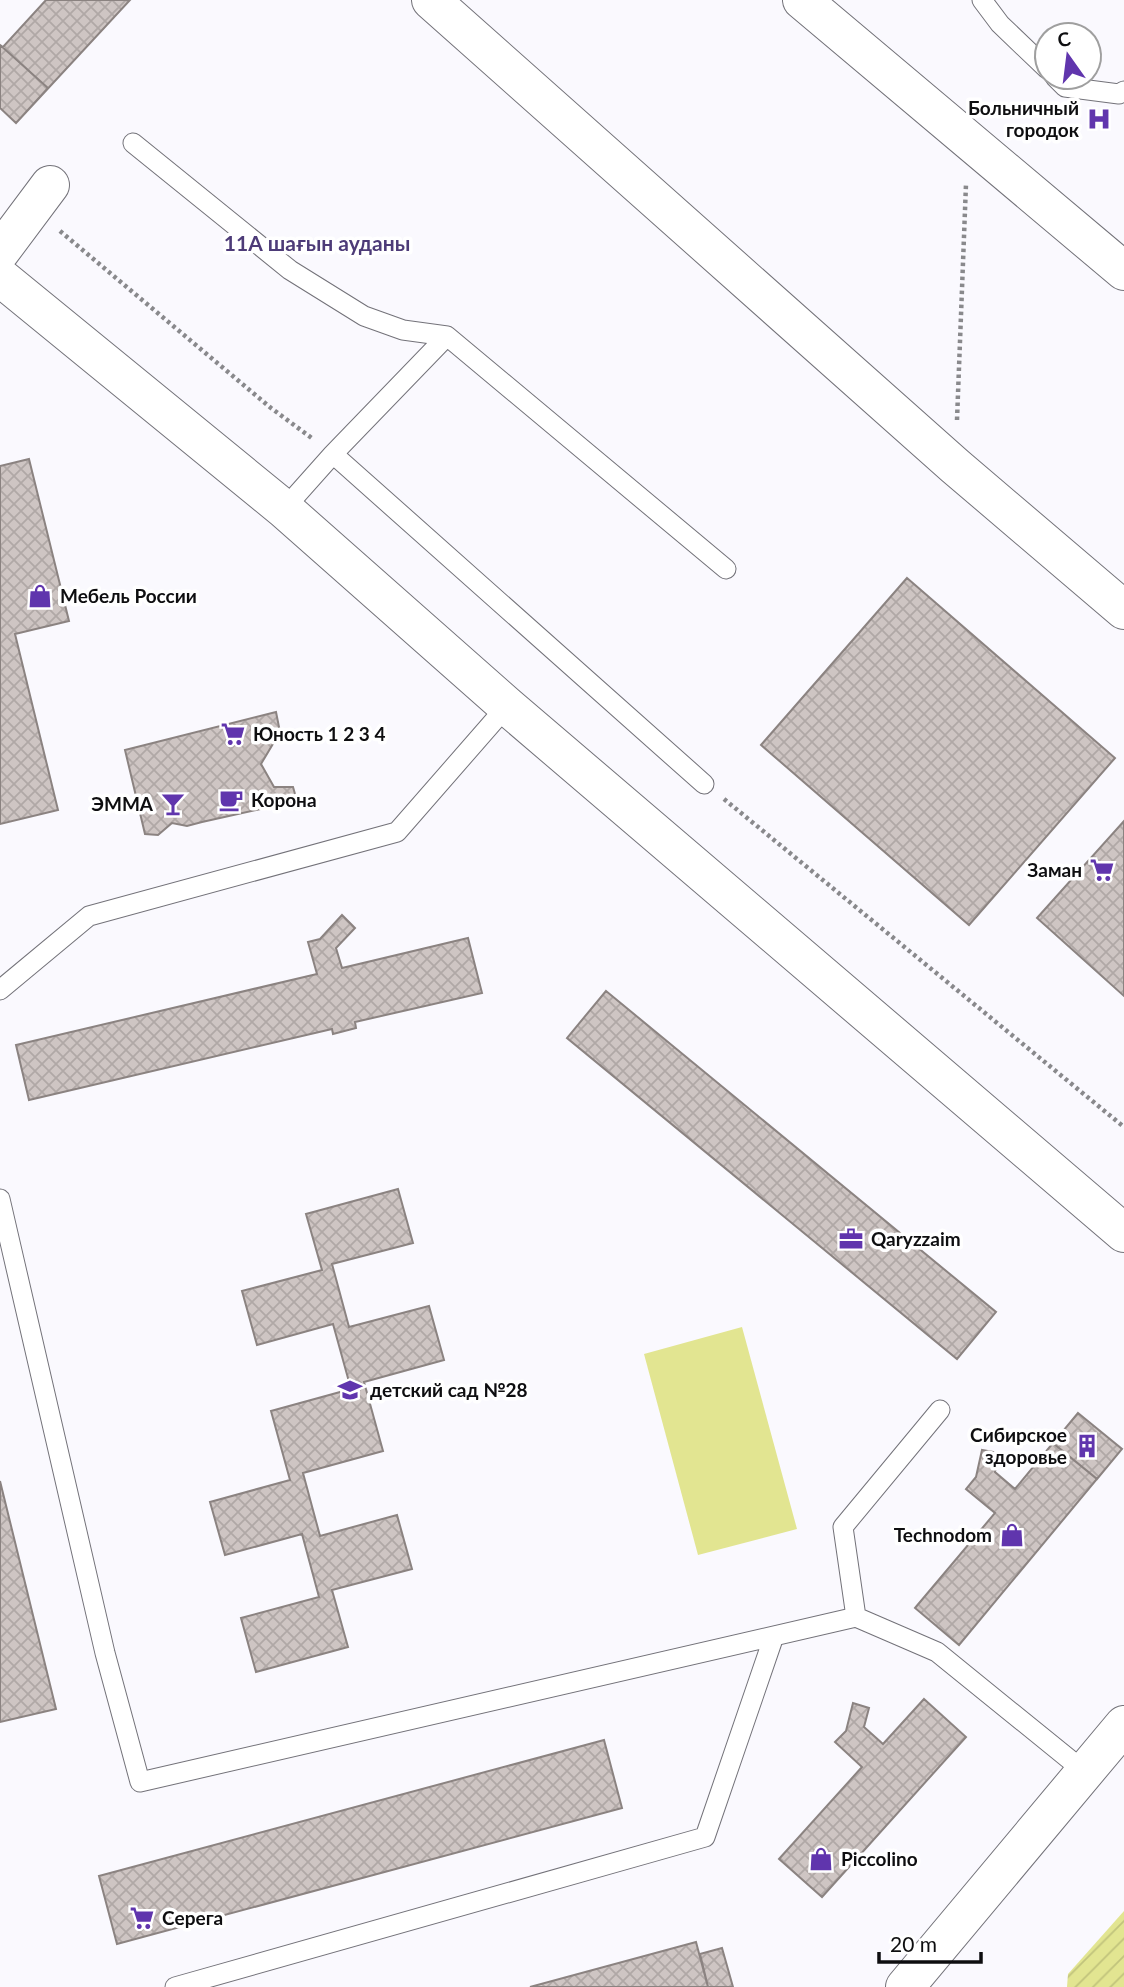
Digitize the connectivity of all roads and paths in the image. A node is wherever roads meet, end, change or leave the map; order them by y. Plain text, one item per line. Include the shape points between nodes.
1 (431, 0) edge
2 (802, 0) edge
3 (982, 0) edge
4 (1033, 56) edge
5 (1096, 91) edge
6 (1124, 91) edge
7 (967, 139) junction
8 (133, 143) dead end
9 (42, 197) joint
10 (0, 252) edge
11 (1124, 271) edge
12 (4, 291) edge
13 (447, 336) junction
14 (333, 454) junction
15 (955, 466) junction
16 (284, 509) junction
17 (726, 569) dead end
18 (1124, 610) edge
19 (507, 706) junction
20 (704, 784) joint
21 (0, 990) edge
22 (1124, 1127) edge
23 (0, 1199) edge
24 (1124, 1233) edge
25 (940, 1410) dead end
26 (856, 1617) junction
27 (774, 1636) junction
28 (1124, 1725) edge
29 (1085, 1772) junction
30 (175, 1987) edge
31 (905, 1987) edge

1 - 15 main road
2 - 7 main road
3 - 4 lane via 999,24
5 - 6 lane
7 - 11 main road
7 - 15 path
8 - 13 lane via 290,270 353,310 403,330
9 - 10 main road
9 - 14 path via 271,408
12 - 16 main road
13 - 14 lane
13 - 17 lane
14 - 16 lane
14 - 20 lane
15 - 18 main road
16 - 19 main road
19 - 21 lane via 397,832 89,916
19 - 24 main road
20 - 22 path
23 - 27 lane via 105,1653 140,1782
25 - 26 lane via 843,1527
26 - 27 lane
26 - 29 lane via 937,1652
27 - 30 lane via 705,1837
28 - 29 main road
29 - 31 main road

